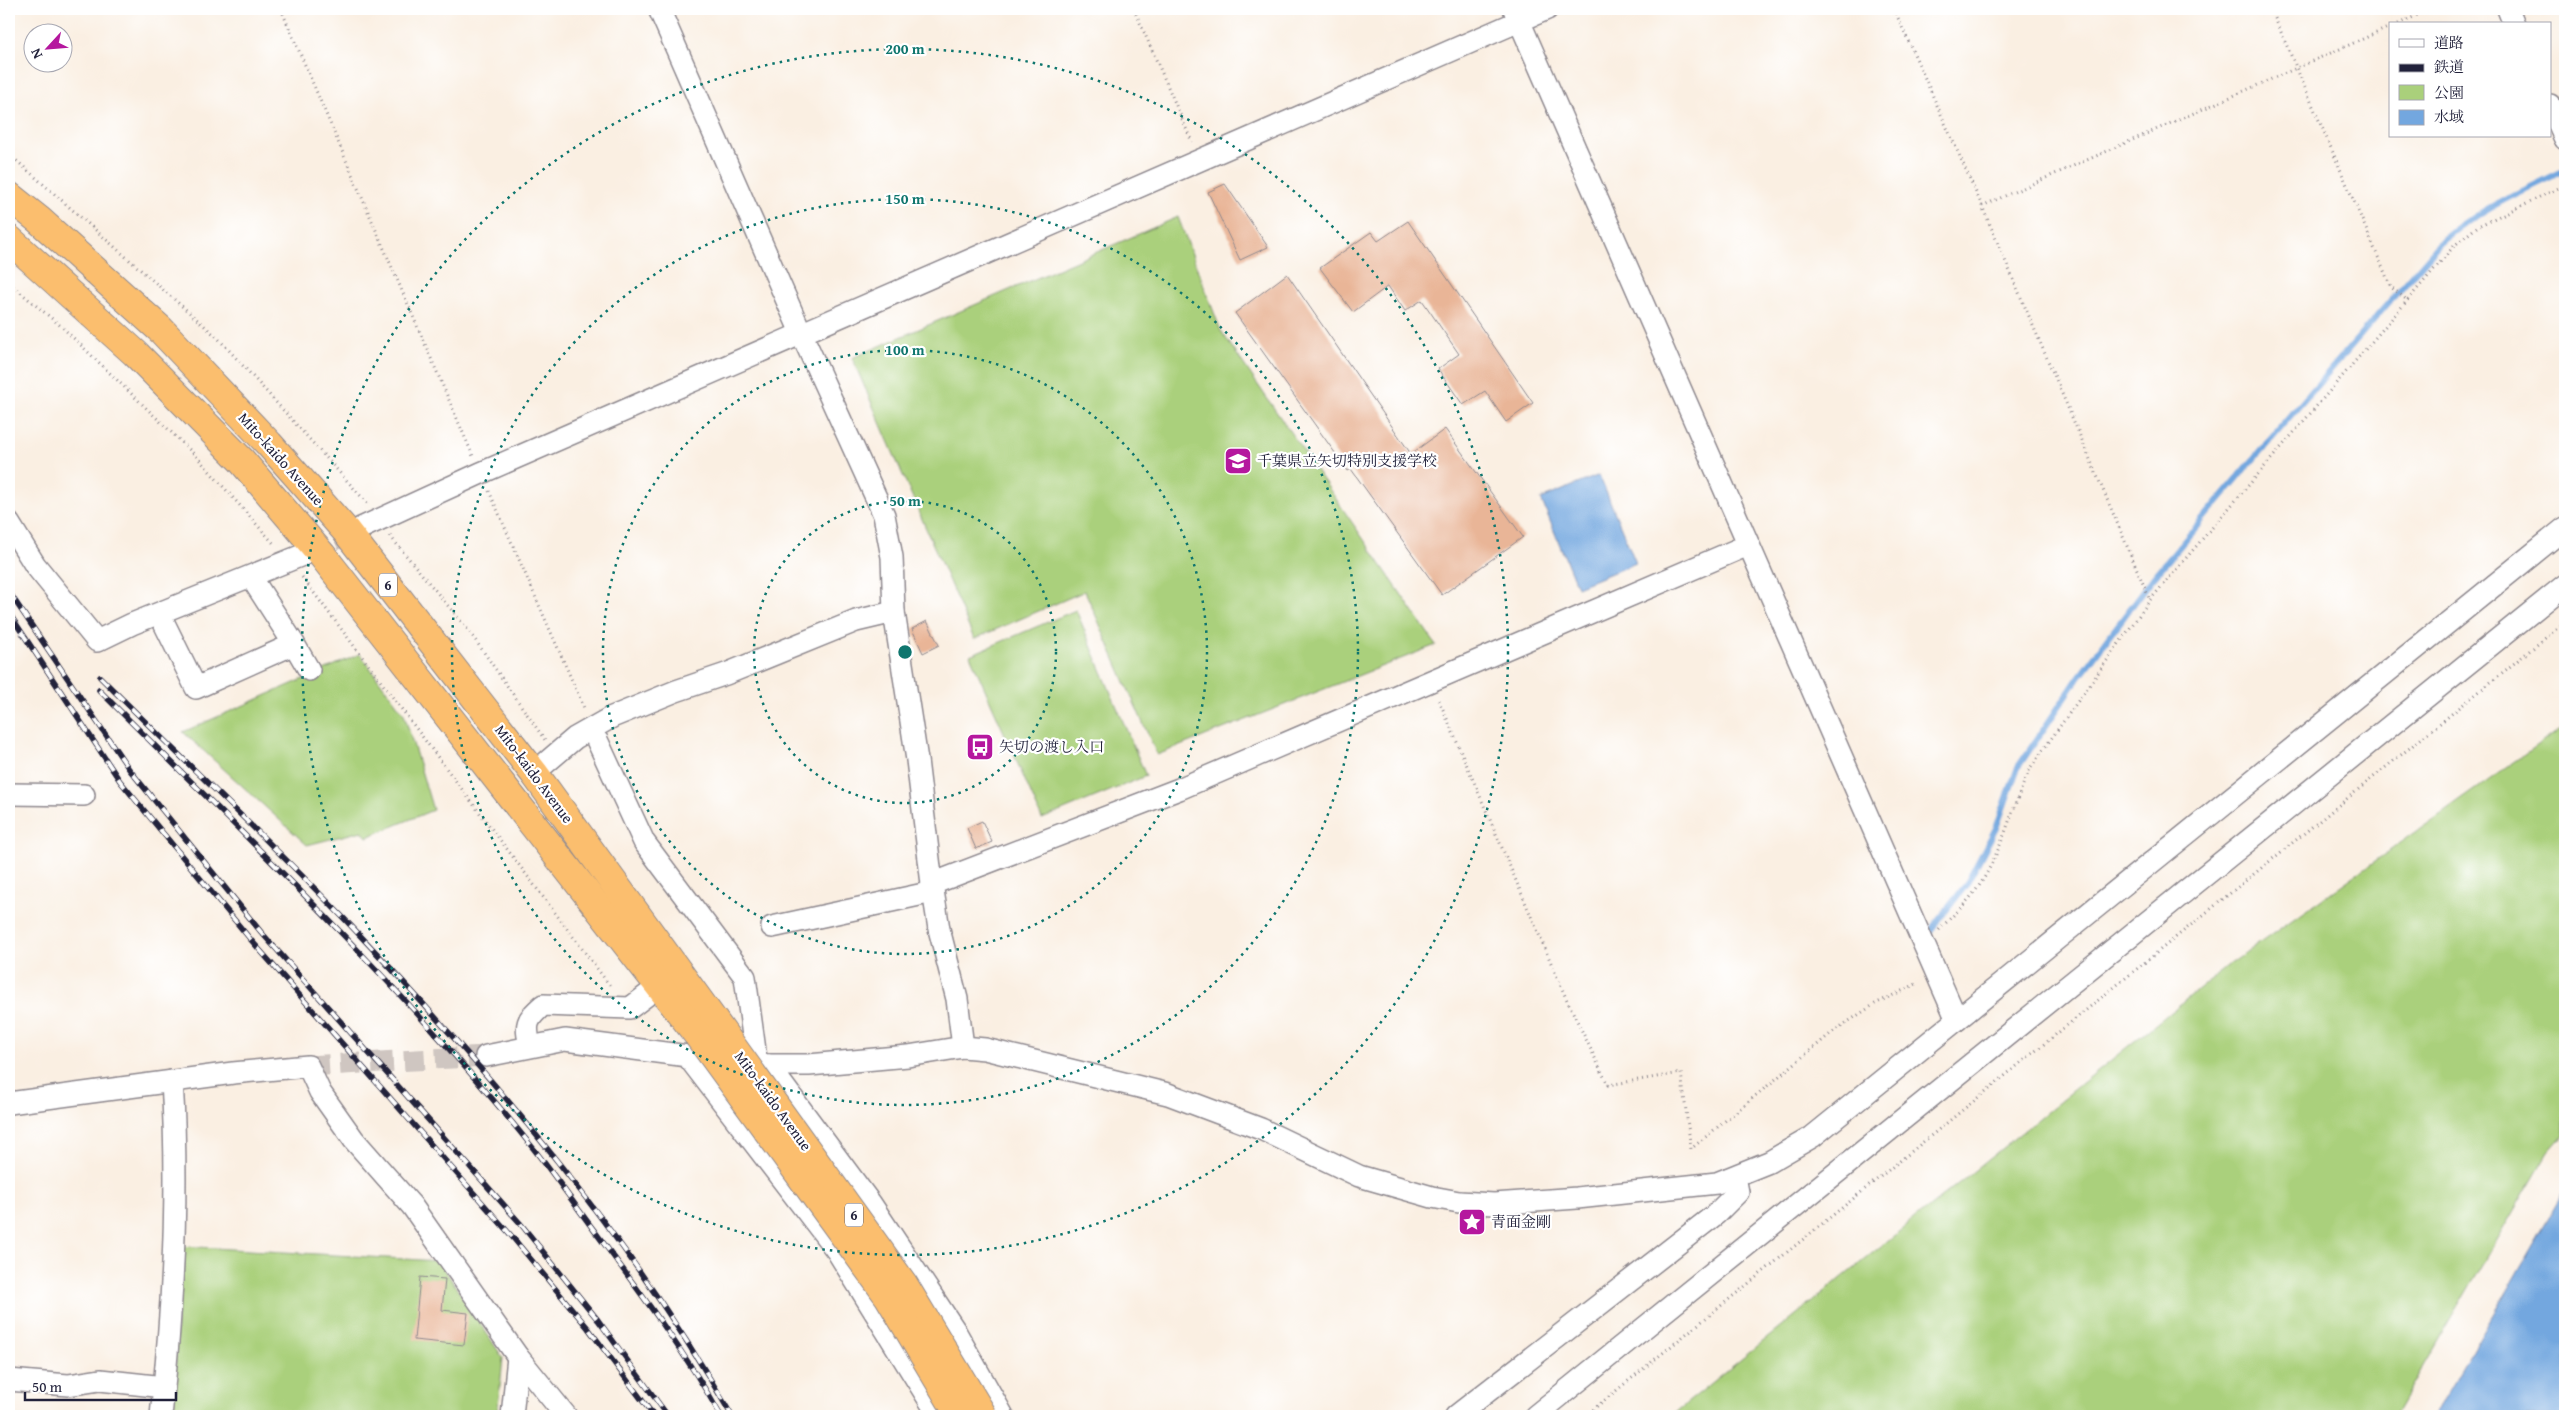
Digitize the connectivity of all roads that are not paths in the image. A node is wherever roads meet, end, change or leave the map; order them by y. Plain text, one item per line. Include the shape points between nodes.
1 (659, 9) edge
2 (1547, 9) edge
3 (2508, 9) edge
4 (1516, 15) edge
5 (2513, 22) edge
6 (2552, 110) edge
7 (2565, 140) edge
8 (9, 196) edge
9 (9, 239) edge
10 (802, 334) junction
11 (9, 523) edge
12 (361, 528) tunnel mouth
13 (2565, 528) edge
14 (1748, 545) junction
15 (297, 557) tunnel mouth
16 (251, 577) junction
17 (2565, 586) edge
18 (894, 612) junction
19 (160, 615) junction
20 (294, 644) junction
21 (309, 670) dead end
22 (597, 740) dead end
23 (534, 773) junction
24 (9, 794) edge
25 (84, 795) dead end
26 (932, 888) junction
27 (772, 927) dead end
28 (659, 986) junction
29 (1956, 1020) junction
30 (700, 1037) junction
31 (530, 1046) junction
32 (963, 1047) junction
33 (486, 1056) tunnel mouth
34 (762, 1065) junction
35 (172, 1081) junction
36 (9, 1103) edge
37 (1735, 1177) junction
38 (518, 1357) junction
39 (9, 1380) edge
40 (164, 1387) junction
41 (161, 1416) edge
42 (512, 1416) edge
43 (566, 1416) edge
44 (939, 1416) edge
45 (960, 1416) edge
46 (983, 1416) edge
47 (1003, 1416) edge
48 (1456, 1416) edge
49 (1535, 1416) edge

1 - 10 street
2 - 4 street
3 - 5 street
4 - 10 street via 1200,161
4 - 14 street
6 - 7 street
8 - 23 highway, Mito-kaido Avenue / 6 via 161,330 269,444 346,531
9 - 28 highway, Mito-kaido Avenue / 6 via 135,353 241,460 322,554
10 - 12 street
10 - 18 street via 884,515 892,557
11 - 19 street via 35,565 97,642 132,624
13 - 29 street
14 - 26 street via 1179,789
14 - 29 street
15 - 16 street
16 - 19 street
16 - 20 street
17 - 49 street
18 - 23 street via 856,620 726,674 612,716 575,738
18 - 26 street via 917,760
19 - 20 street via 196,688
20 - 21 street
22 - 34 street via 644,842 745,977
23 - 30 highway, Mito-kaido Avenue / 6
24 - 25 street
26 - 27 street
26 - 32 street via 957,999
28 - 30 highway, Mito-kaido Avenue / 6
28 - 31 street via 630,1008 543,1006 531,1016 526,1029
29 - 37 street via 1812,1137
30 - 31 street via 565,1040
30 - 34 street
30 - 44 street
30 - 45 highway, Mito-kaido Avenue / 6, bridge via 888,1297
30 - 46 highway, Mito-kaido Avenue / 6, bridge via 904,1285
31 - 33 street
32 - 34 street via 908,1056 809,1065
32 - 37 street via 1031,1059 1168,1094 1261,1129 1359,1176 1459,1202 1494,1204 1586,1198 1692,1187
34 - 47 street via 871,1204 954,1329
35 - 36 street
35 - 38 street via 308,1066 320,1092 354,1140 412,1206
35 - 40 street via 174,1190
37 - 48 street via 1738,1192 1722,1209
38 - 42 street
38 - 43 street
39 - 40 street via 68,1385 100,1380
40 - 41 street

